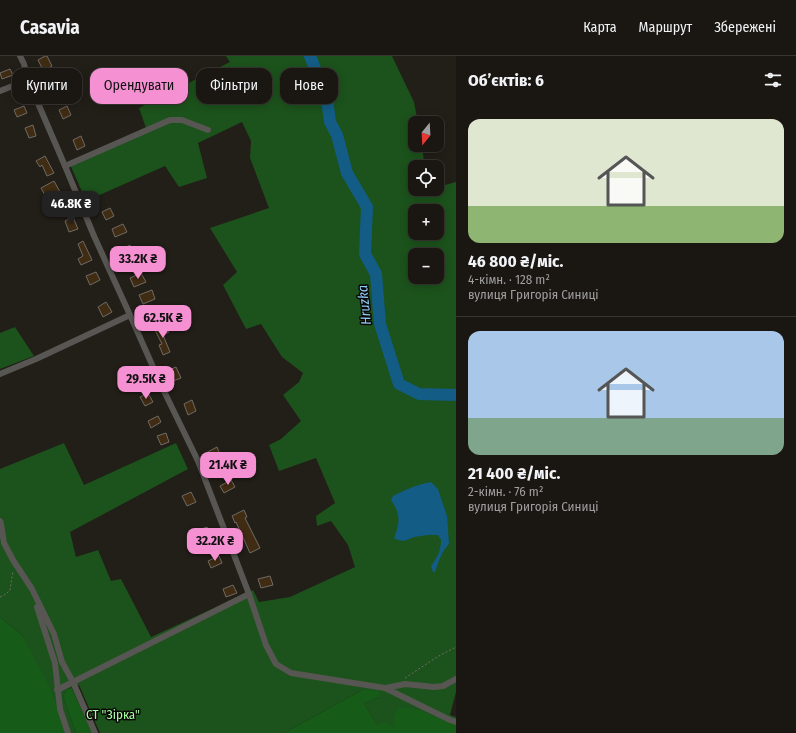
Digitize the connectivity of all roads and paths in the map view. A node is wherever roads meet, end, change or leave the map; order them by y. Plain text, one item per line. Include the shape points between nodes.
1 (20, 56) edge
2 (25, 68) edge
3 (12, 86) edge
4 (0, 91) edge
5 (38, 104) edge
6 (208, 130) dead end
7 (65, 166) junction
8 (130, 315) junction
9 (0, 374) edge
10 (0, 521) edge
11 (12, 560) junction
12 (32, 589) junction
13 (249, 594) junction
14 (0, 597) edge
15 (456, 647) edge
16 (456, 679) edge
17 (400, 681) dead end
18 (73, 682) junction
19 (385, 688) junction
20 (57, 690) junction
21 (456, 722) edge
22 (68, 733) edge
23 (95, 733) edge

1 - 2 street
3 - 4 street
5 - 7 street
6 - 7 street via 182,120 170,120
7 - 8 street
8 - 9 street
8 - 13 street via 198,461
10 - 11 street via 4,543
11 - 12 street
11 - 14 path via 10,590
12 - 18 street
12 - 20 street via 54,663
13 - 18 street
13 - 19 street via 266,645 276,664 290,673
15 - 17 path
16 - 19 street via 443,686 405,684
18 - 20 street
18 - 23 street
19 - 21 street
20 - 22 street

